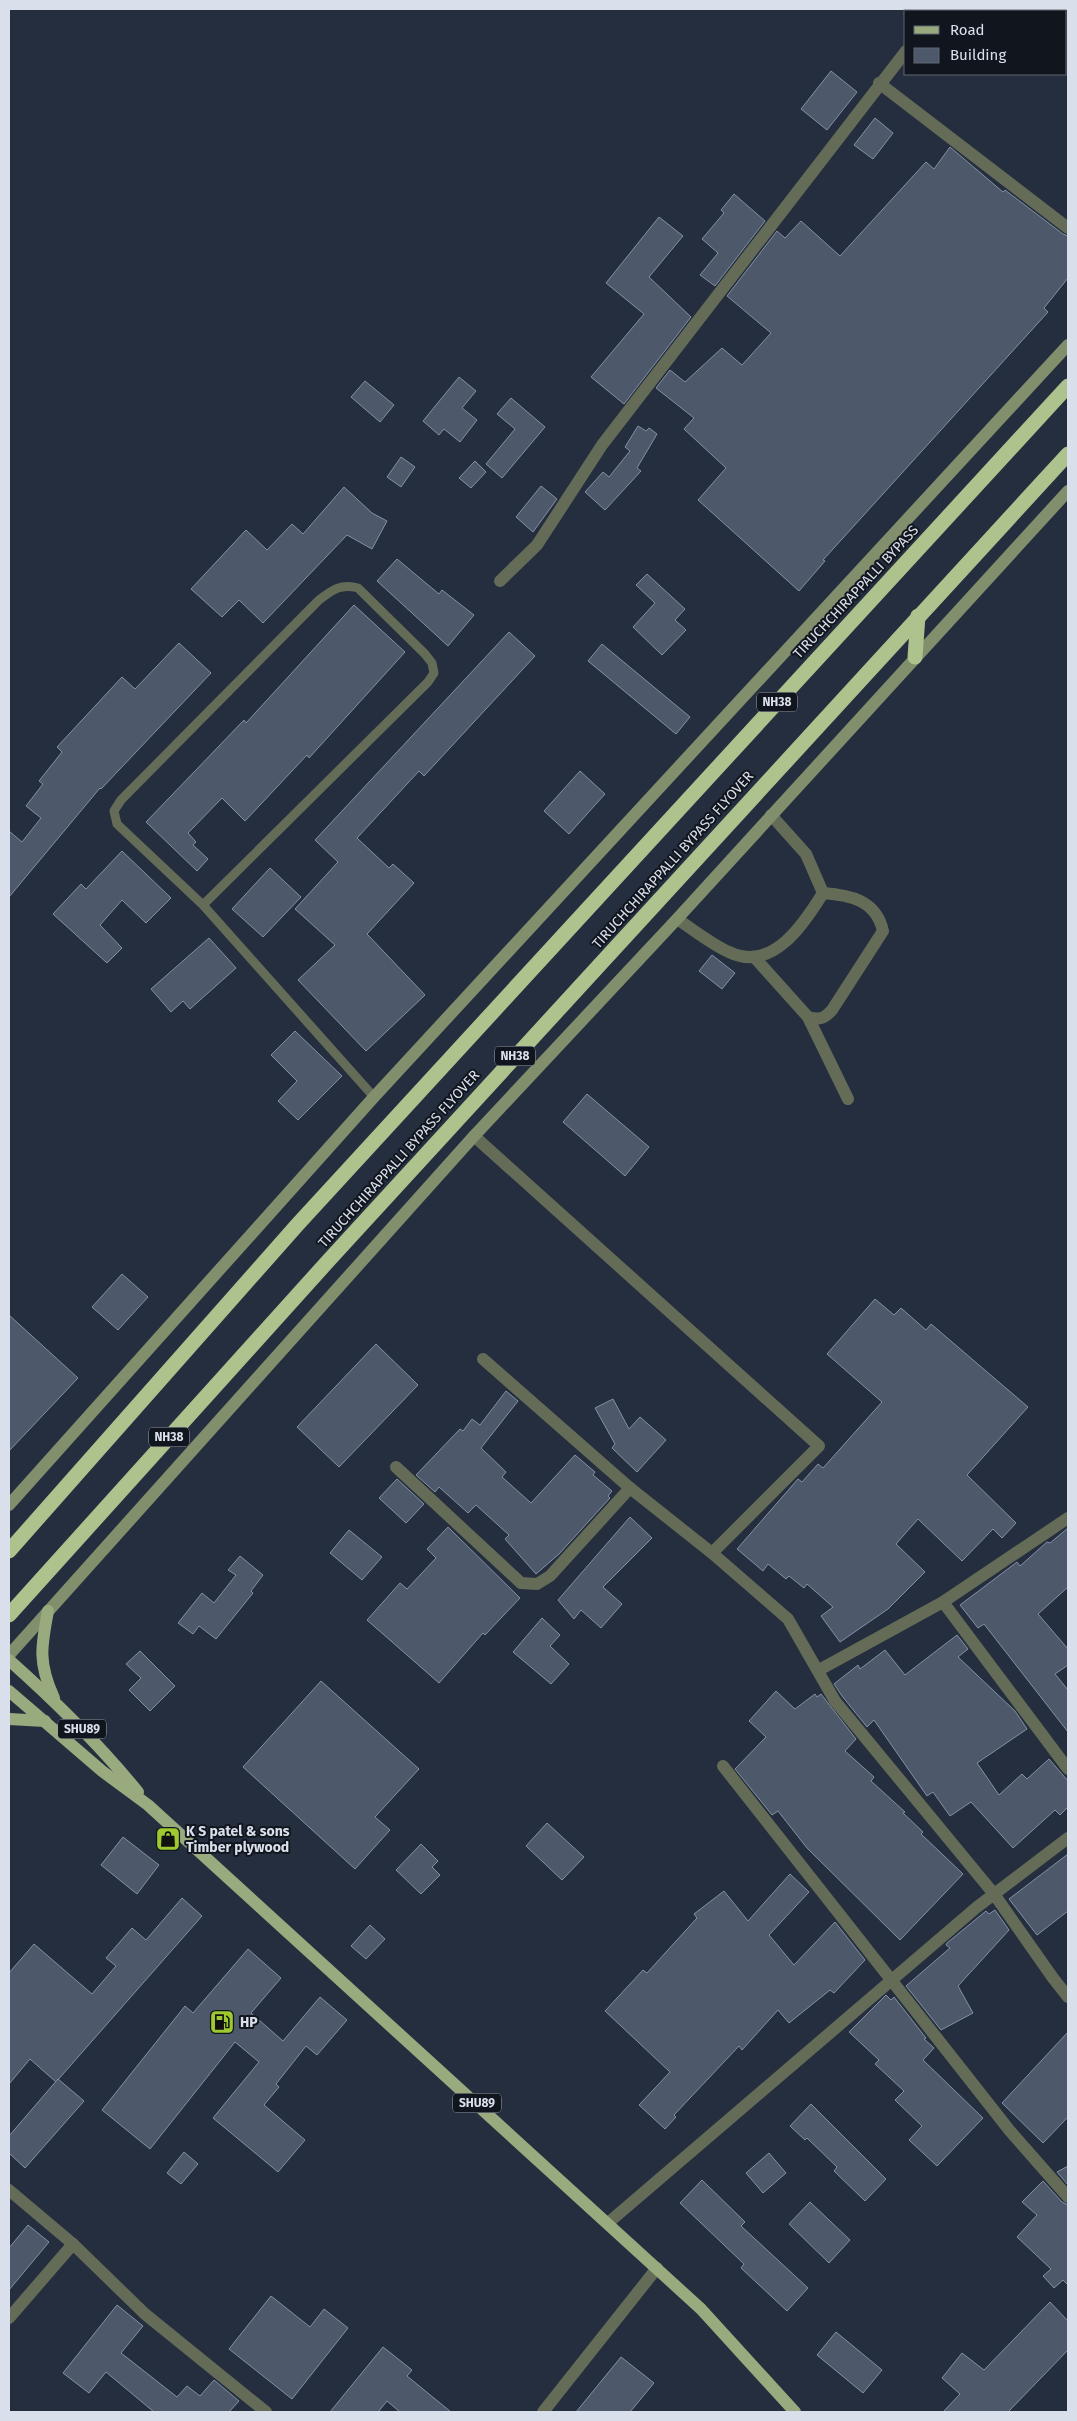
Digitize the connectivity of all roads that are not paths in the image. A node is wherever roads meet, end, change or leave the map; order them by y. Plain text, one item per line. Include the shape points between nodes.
1 (904, 53) edge
2 (879, 83) junction
3 (1068, 228) edge
4 (1068, 345) edge
5 (1068, 386) edge
6 (1068, 454) edge
7 (1068, 491) edge
8 (500, 581) dead end
9 (918, 616) junction
10 (915, 657) junction
11 (771, 815) junction
12 (823, 893) junction
13 (203, 906) junction
14 (678, 919) junction
15 (755, 958) junction
16 (808, 1017) junction
17 (374, 1097) junction
18 (848, 1099) dead end
19 (474, 1136) junction
20 (483, 1359) dead end
21 (396, 1467) dead end
22 (630, 1488) junction
23 (9, 1505) edge
24 (1068, 1518) edge
25 (9, 1551) edge
26 (712, 1553) junction
27 (943, 1602) junction
28 (48, 1611) junction
29 (9, 1615) edge
30 (9, 1655) edge
31 (9, 1660) edge
32 (819, 1670) junction
33 (9, 1691) edge
34 (56, 1703) junction
35 (9, 1719) edge
36 (45, 1721) junction
37 (723, 1766) dead end
38 (1068, 1769) edge
39 (148, 1805) junction
40 (1068, 1838) edge
41 (994, 1894) junction
42 (891, 1980) junction
43 (1068, 1996) edge
44 (9, 2190) edge
45 (1068, 2197) edge
46 (608, 2222) junction
47 (73, 2244) junction
48 (657, 2268) junction
49 (9, 2318) edge
50 (266, 2412) edge
51 (542, 2412) edge
52 (795, 2412) edge

1 - 2 street
2 - 3 street
2 - 8 street via 602,445 537,545
4 - 17 street
5 - 25 highway, TIRUCHCHIRAPPALLI BYPASS / NH38 via 298,1224
6 - 9 highway, NH38
7 - 10 street
9 - 10 highway
9 - 29 highway, TIRUCHCHIRAPPALLI BYPASS FLYOVER / NH38
10 - 11 street
11 - 12 street via 806,854
11 - 14 street
12 - 15 street via 790,938
12 - 16 street via 847,895 870,906 880,918 883,931 826,1017
13 - 13 lane via 117,824 114,811 318,600 347,584 358,588 425,654 434,673
13 - 17 lane
14 - 15 street via 730,953
14 - 19 street
15 - 16 street
16 - 18 street
17 - 23 street
19 - 26 street via 819,1446
19 - 28 street
20 - 22 street
21 - 22 street via 521,1583 537,1584 550,1576
22 - 26 street
24 - 27 street
26 - 32 street via 788,1619
27 - 32 street
27 - 38 street
28 - 30 street
28 - 34 main road via 41,1658 44,1676
31 - 34 main road, SHU89
32 - 41 street via 835,1701
33 - 36 main road, SHU89
34 - 39 main road, SHU89 via 113,1761
35 - 36 main road
36 - 39 main road, SHU89 via 102,1771
37 - 42 street
39 - 46 main road, SHU89
40 - 41 street
41 - 42 street
41 - 43 street
42 - 45 street via 1010,2130
42 - 46 street
44 - 47 street
46 - 48 main road, SHU89
47 - 49 street
47 - 50 street via 145,2314
48 - 51 street
48 - 52 main road, SHU89 via 701,2308

